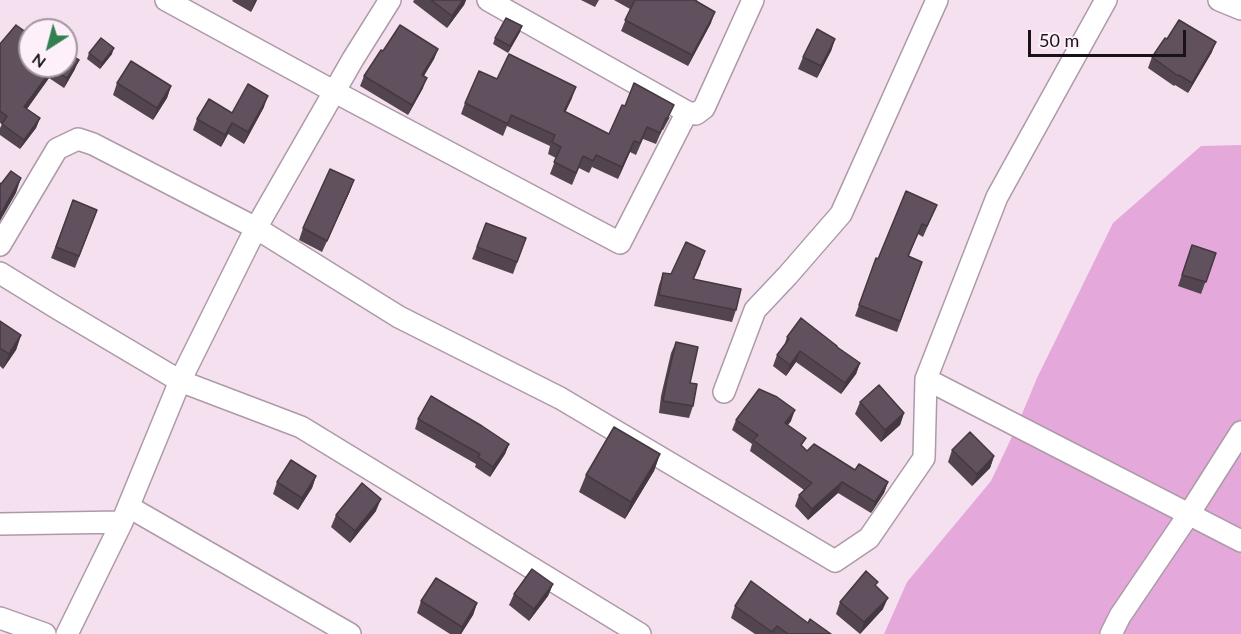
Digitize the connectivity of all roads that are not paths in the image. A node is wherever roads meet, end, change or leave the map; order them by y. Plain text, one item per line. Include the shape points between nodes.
1 (166, 0) edge
2 (390, 0) edge
3 (488, 0) edge
4 (753, 0) edge
5 (937, 0) edge
6 (1106, 0) edge
7 (1219, 0) edge
8 (1241, 9) edge
9 (335, 92) junction
10 (687, 112) junction
11 (256, 228) junction
12 (0, 245) edge
13 (0, 273) edge
14 (926, 380) junction
15 (180, 381) junction
16 (724, 392) dead end
17 (1241, 432) edge
18 (1189, 514) junction
19 (125, 515) junction
20 (0, 524) edge
21 (1241, 541) edge
22 (0, 618) edge
23 (45, 634) edge
24 (67, 634) edge
25 (350, 634) edge
26 (640, 634) edge
27 (1111, 634) edge

1 - 9 street
2 - 9 street
3 - 10 street
4 - 10 street via 704,108 696,114
5 - 16 street via 841,214 755,310
6 - 14 street via 998,197
7 - 8 street
9 - 10 street via 620,243
9 - 11 street
11 - 12 street via 78,139 57,149
11 - 14 street via 399,317 560,398 835,561 869,538 924,458
11 - 15 street
13 - 15 street
14 - 18 street
15 - 19 street
15 - 26 street via 301,428
17 - 18 street
18 - 21 street
18 - 27 street
19 - 20 street
19 - 24 street
19 - 25 street
22 - 23 street

